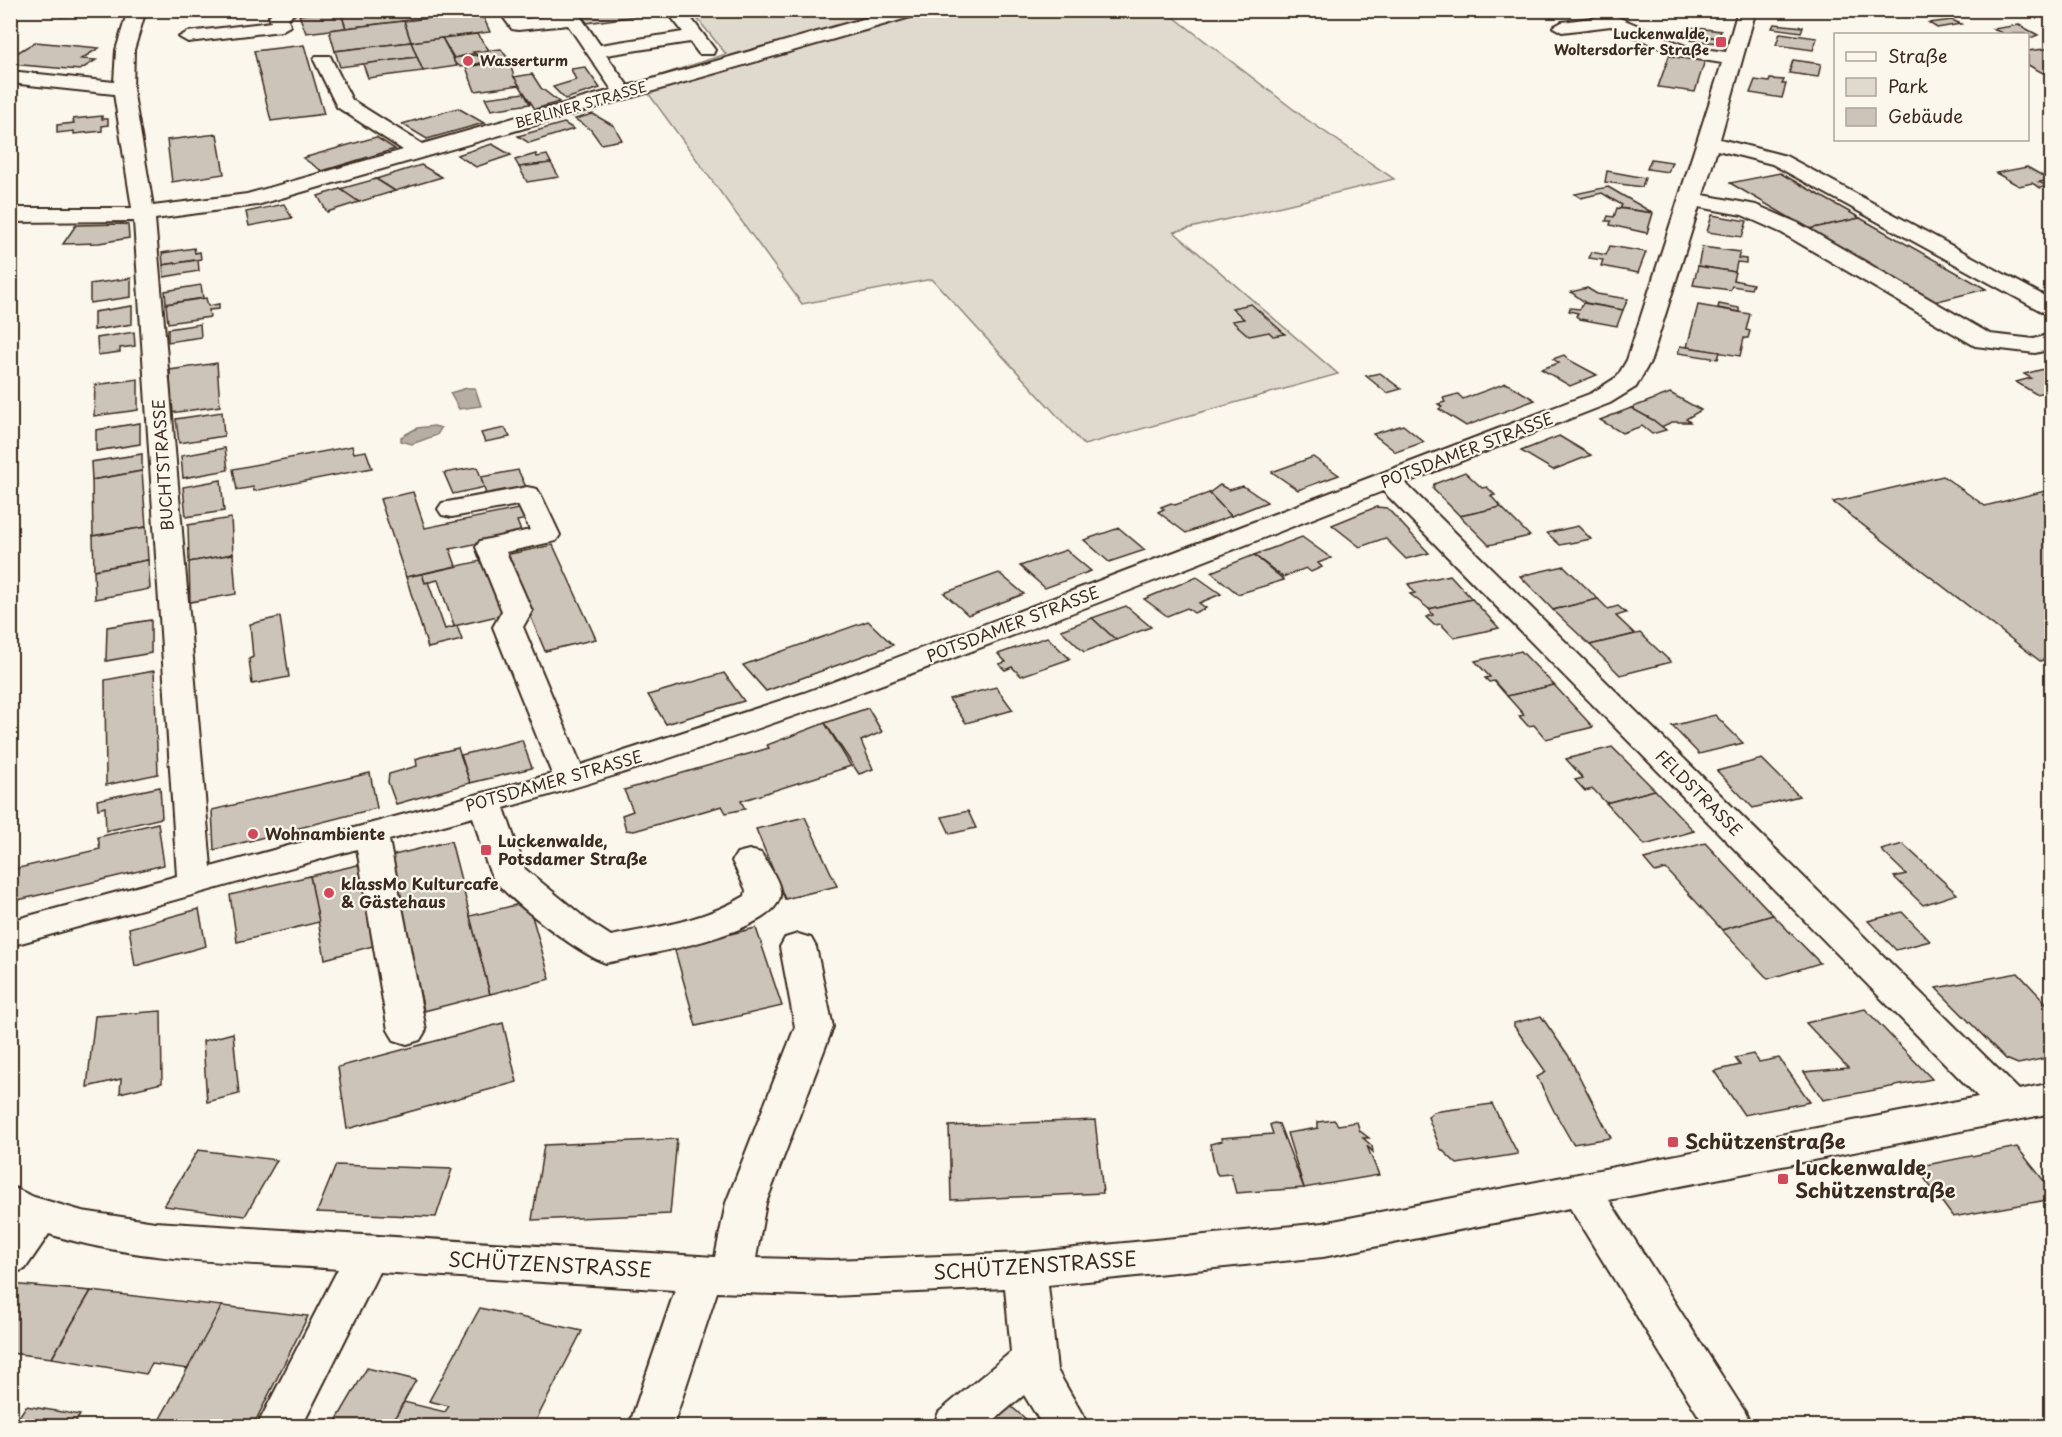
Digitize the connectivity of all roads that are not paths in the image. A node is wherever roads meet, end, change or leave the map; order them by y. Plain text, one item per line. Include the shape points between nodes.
1 (137, 10) edge
2 (291, 10) edge
3 (507, 10) edge
4 (675, 10) edge
5 (915, 10) edge
6 (1747, 10) edge
7 (570, 15) edge
8 (1562, 27) dead end
9 (694, 36) junction
10 (188, 37) dead end
11 (594, 51) junction
12 (1735, 59) junction
13 (323, 60) dead end
14 (720, 65) junction
15 (10, 77) edge
16 (123, 89) junction
17 (623, 93) junction
18 (1709, 142) junction
19 (419, 151) junction
20 (1690, 199) junction
21 (144, 214) junction
22 (10, 215) edge
23 (2052, 310) edge
24 (2052, 341) edge
25 (1388, 481) junction
26 (452, 509) dead end
27 (571, 779) junction
28 (485, 802) junction
29 (371, 834) junction
30 (748, 861) dead end
31 (195, 882) junction
32 (10, 934) edge
33 (798, 947) dead end
34 (406, 1030) dead end
35 (2052, 1098) edge
36 (2011, 1106) junction
37 (1581, 1191) junction
38 (25, 1209) edge
39 (367, 1254) junction
40 (10, 1257) edge
41 (1025, 1270) junction
42 (717, 1275) junction
43 (1032, 1361) junction
44 (279, 1426) edge
45 (651, 1426) edge
46 (955, 1426) edge
47 (1066, 1426) edge
48 (1729, 1426) edge

1 - 16 street, BUCHTSTRASSE via 125,50
2 - 10 street via 278,16 281,26
3 - 7 street via 518,26
4 - 9 street
5 - 14 street, BERLINER STRASSE
6 - 12 street, POTSDAMER STRASSE
7 - 11 street
8 - 12 street via 1613,20 1684,52
9 - 11 street
9 - 14 street
11 - 17 street
12 - 18 street, POTSDAMER STRASSE
13 - 19 street via 344,103
14 - 17 street, BERLINER STRASSE
15 - 16 street
16 - 21 street, BUCHTSTRASSE
17 - 19 street, BERLINER STRASSE
18 - 20 street, POTSDAMER STRASSE
18 - 23 street via 1779,160
19 - 21 street, BERLINER STRASSE via 249,200
20 - 24 street via 1749,210 1790,228 1984,341 2035,346
20 - 25 street, POTSDAMER STRASSE via 1639,360 1627,382 1601,398
21 - 22 street, BERLINER STRASSE
21 - 31 street, BUCHTSTRASSE
25 - 27 street, POTSDAMER STRASSE via 815,700
25 - 36 street, FELDSTRASSE
26 - 27 street via 527,495 546,535 490,547 517,611 508,627
27 - 28 street, POTSDAMER STRASSE
28 - 29 street, POTSDAMER STRASSE
28 - 30 street via 510,875 578,932 606,950 719,924 749,910 761,902 763,890
29 - 31 street, POTSDAMER STRASSE
29 - 34 street
31 - 32 street, POTSDAMER STRASSE
33 - 42 street via 814,1027
35 - 36 street, SCHÜTZENSTRASSE
36 - 37 street, SCHÜTZENSTRASSE
37 - 41 street, SCHÜTZENSTRASSE via 1323,1240
37 - 48 street
38 - 39 street, SCHÜTZENSTRASSE via 82,1228 156,1239
38 - 40 street
39 - 42 street, SCHÜTZENSTRASSE
39 - 44 street
41 - 42 street, SCHÜTZENSTRASSE via 831,1278
41 - 43 street
42 - 45 street
43 - 46 street
43 - 47 street via 1035,1374

